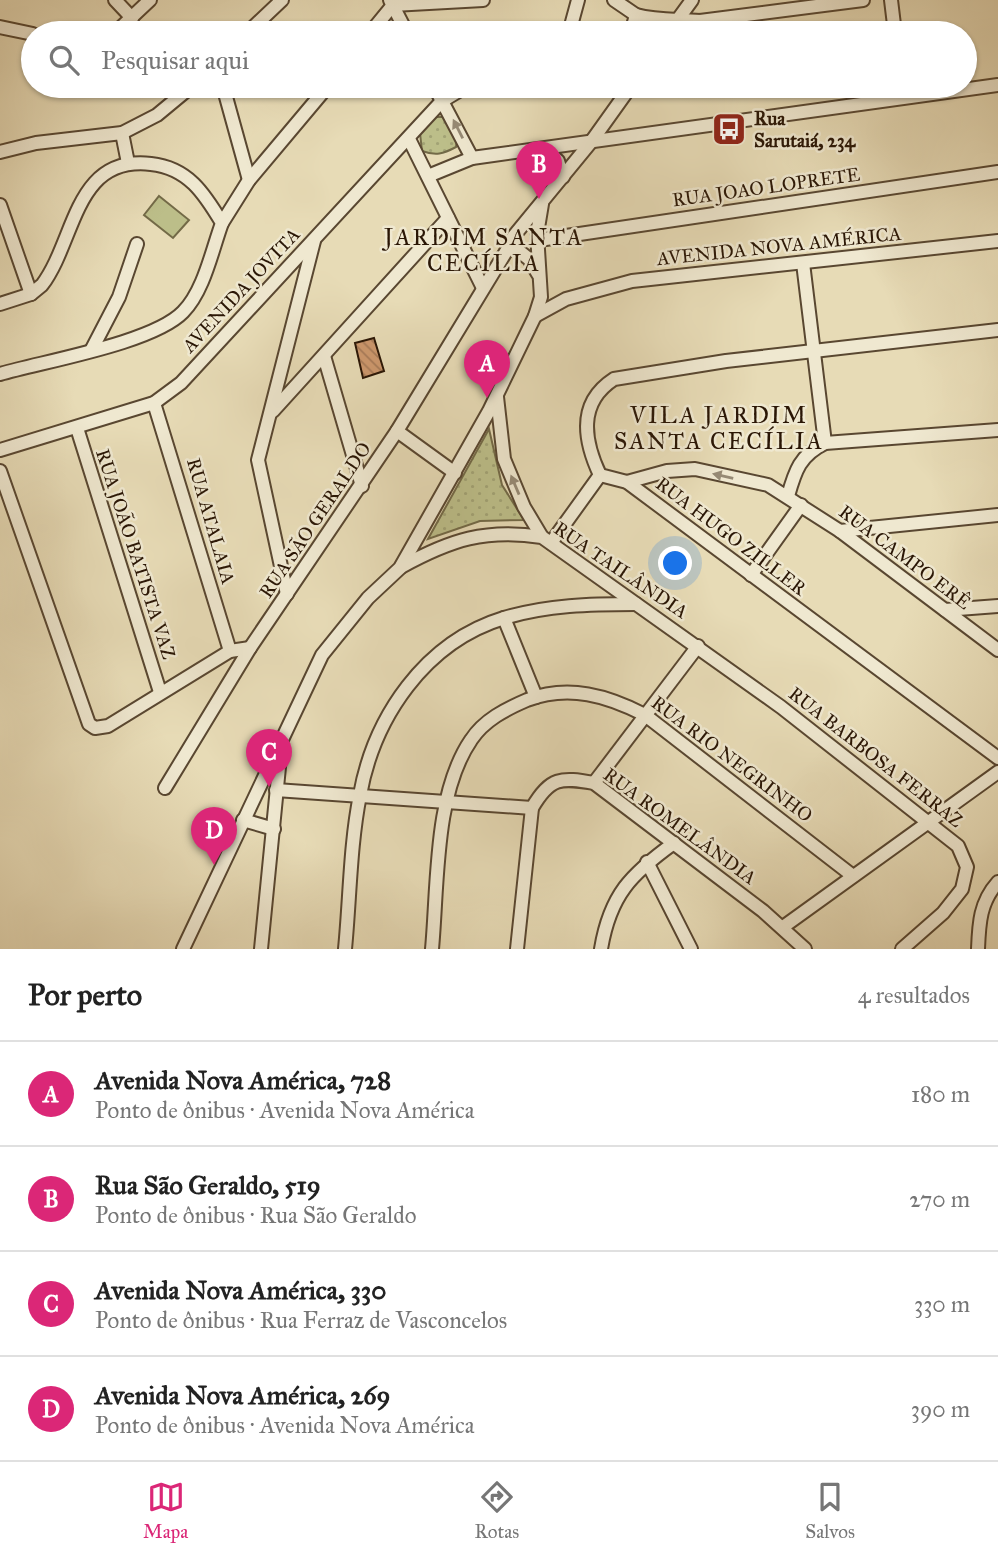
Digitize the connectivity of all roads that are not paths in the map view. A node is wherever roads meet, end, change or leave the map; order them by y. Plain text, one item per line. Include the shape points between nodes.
1 (115, 0) edge
2 (150, 0) edge
3 (282, 0) edge
4 (483, 0) edge
5 (578, 0) edge
6 (614, 0) edge
7 (692, 0) edge
8 (863, 0) edge
9 (891, 0) edge
10 (391, 2) edge
11 (636, 15) junction
12 (132, 18) junction
13 (678, 19) junction
14 (129, 21) edge
15 (260, 21) edge
16 (378, 21) edge
17 (401, 21) edge
18 (572, 21) edge
19 (634, 21) edge
20 (657, 21) edge
21 (667, 21) edge
22 (700, 21) joint
23 (894, 21) edge
24 (0, 27) edge
25 (21, 31) edge
26 (998, 85) edge
27 (977, 87) edge
28 (177, 98) edge
29 (226, 98) edge
30 (318, 98) edge
31 (440, 98) edge
32 (447, 98) edge
33 (622, 98) edge
34 (864, 98) edge
35 (442, 101) junction
36 (122, 133) junction
37 (409, 139) junction
38 (591, 142) junction
39 (545, 149) junction
40 (0, 152) edge
41 (472, 158) junction
42 (128, 163) junction
43 (998, 172) edge
44 (428, 176) junction
45 (563, 177) junction
46 (249, 180) junction
47 (542, 204) junction
48 (0, 205) edge
49 (448, 218) junction
50 (222, 223) junction
51 (516, 235) junction
52 (314, 238) junction
53 (538, 240) junction
54 (998, 241) edge
55 (137, 244) dead end
56 (522, 254) junction
57 (803, 262) junction
58 (494, 271) junction
59 (541, 282) junction
60 (484, 288) junction
61 (31, 294) junction
62 (566, 299) junction
63 (0, 304) edge
64 (536, 316) junction
65 (998, 330) edge
66 (92, 349) junction
67 (814, 351) junction
68 (324, 356) junction
69 (0, 374) edge
70 (497, 396) junction
71 (154, 403) junction
72 (489, 411) junction
73 (270, 414) junction
74 (77, 428) junction
75 (500, 429) junction
76 (998, 430) edge
77 (397, 431) junction
78 (825, 443) junction
79 (0, 450) edge
80 (0, 471) edge
81 (455, 473) junction
82 (600, 475) junction
83 (627, 482) junction
84 (362, 486) junction
85 (788, 496) junction
86 (801, 505) junction
87 (998, 515) edge
88 (840, 531) junction
89 (417, 538) junction
90 (547, 540) junction
91 (437, 549) junction
92 (400, 568) junction
93 (751, 575) junction
94 (614, 588) junction
95 (287, 594) junction
96 (603, 604) junction
97 (636, 604) junction
98 (998, 606) edge
99 (945, 610) junction
100 (503, 618) junction
101 (698, 646) junction
102 (250, 648) junction
103 (998, 650) edge
104 (230, 651) junction
105 (160, 692) junction
106 (536, 697) junction
107 (645, 715) junction
108 (282, 736) junction
109 (998, 758) edge
110 (998, 772) edge
111 (594, 783) junction
112 (165, 788) dead end
113 (276, 790) junction
114 (360, 795) junction
115 (446, 803) junction
116 (532, 808) junction
117 (243, 820) junction
118 (929, 822) junction
119 (274, 829) junction
120 (674, 843) junction
121 (647, 862) junction
122 (853, 876) junction
123 (998, 882) edge
124 (783, 927) junction
125 (602, 948) edge
126 (183, 949) edge
127 (261, 949) edge
128 (345, 949) edge
129 (432, 949) edge
130 (517, 949) edge
131 (691, 949) edge
132 (805, 949) edge
133 (902, 949) edge
134 (978, 949) edge

1 - 12 street
2 - 12 street
3 - 15 street
4 - 10 street
5 - 18 street
6 - 11 street
7 - 13 street
8 - 22 street
9 - 23 street
10 - 16 street
10 - 17 street
11 - 19 street
11 - 20 street
12 - 14 street
13 - 21 street
13 - 22 street
24 - 25 street
26 - 27 street
28 - 36 street via 157,116
29 - 46 street
30 - 46 street
31 - 35 street
32 - 35 street, AVENIDA JOVITA
33 - 38 street, RUA SÃO GERALDO
34 - 38 street
35 - 37 street, AVENIDA JOVITA
41 -> 35 street
36 - 40 street
36 - 42 street
37 - 44 street
37 - 52 street, AVENIDA JOVITA
38 - 39 street
38 - 45 street, RUA SÃO GERALDO
39 - 41 street
39 - 45 street via 558,161
41 - 44 street
42 - 50 street via 160,165 185,175 198,186
42 - 61 street via 103,173 91,187 48,276
43 - 53 street, RUA JOAO LOPRETE
44 - 49 street
45 - 47 street, RUA SÃO GERALDO
46 - 50 street
47 - 51 street, RUA SÃO GERALDO
47 - 53 street
48 - 61 street
49 - 60 street
49 - 68 street
50 - 66 street via 184,311 150,333
51 - 53 street via 528,228
51 - 56 street
51 - 58 street, RUA SÃO GERALDO
52 - 71 street, AVENIDA JOVITA via 181,383
52 - 73 street
53 - 56 street, RUA SÃO GERALDO via 533,253
53 - 59 street
54 - 57 street, AVENIDA NOVA AMÉRICA
55 - 66 street via 119,297
56 - 58 street, RUA SÃO GERALDO
56 - 59 street
57 - 62 street, AVENIDA NOVA AMÉRICA via 632,281
57 - 67 street
58 - 60 street, RUA SÃO GERALDO
59 - 62 street via 552,296
59 - 64 street
60 - 77 street, RUA SÃO GERALDO
61 - 63 street
62 - 64 street, AVENIDA NOVA AMÉRICA
64 - 70 street
65 - 67 street
66 - 69 street
67 - 78 street
67 - 82 street via 614,379 597,394 586,419 589,451
68 - 73 street
68 - 84 street
70 - 72 street
70 - 75 street
71 - 74 street, AVENIDA JOVITA
71 - 104 street, RUA ATALAIA
72 - 75 street
72 - 81 street
73 - 95 street via 258,460
74 - 79 street, AVENIDA JOVITA
74 - 105 street, RUA JOÃO BATISTA VAZ
90 -> 75 street via 524,507 504,459
76 - 78 street
77 - 81 street
77 - 84 street, RUA SÃO GERALDO
78 - 85 street via 798,464
80 - 105 street via 89,724 108,726
81 - 89 street
82 - 83 street, RUA HUGO ZILLER
82 - 90 street
85 -> 83 street, RUA CAMPO ERÊ via 768,485 695,469
83 - 93 street, RUA HUGO ZILLER
84 - 95 street, RUA SÃO GERALDO
85 - 86 street, RUA CAMPO ERÊ
86 - 88 street, RUA CAMPO ERÊ
86 - 93 street
87 - 88 street
88 - 99 street, RUA CAMPO ERÊ
89 - 91 street via 425,547
89 - 92 street
90 - 91 street, RUA TAILÂNDIA via 500,533
90 - 94 street, RUA TAILÂNDIA
91 - 92 street, RUA TAILÂNDIA
92 - 108 street via 368,598 322,655
93 - 109 street, RUA HUGO ZILLER
94 - 96 street
94 - 97 street, RUA TAILÂNDIA
95 - 102 street, RUA SÃO GERALDO
96 - 97 street
96 - 100 street via 541,609
97 - 101 street, RUA TAILÂNDIA
98 - 99 street
99 - 103 street, RUA CAMPO ERÊ
100 - 106 street
100 - 114 street via 461,637 428,662 404,690 387,716
101 - 107 street
101 - 118 street, RUA BARBOSA FERRAZ
102 - 104 street
102 - 112 street, RUA SÃO GERALDO
104 - 105 street
106 - 107 street, RUA RIO NEGRINHO via 592,694
106 - 115 street, RUA RIO NEGRINHO via 504,710 471,738
107 - 111 street
107 - 122 street, RUA RIO NEGRINHO
108 - 113 street
108 - 117 street
110 - 118 street
111 - 116 street, RUA ROMELÂNDIA via 557,780 542,791
111 - 120 street, RUA ROMELÂNDIA
113 - 114 street
113 - 119 street
114 - 115 street
114 - 128 street
115 - 116 street
115 - 129 street, RUA RIO NEGRINHO
116 - 130 street
117 - 119 street
117 - 126 street
118 - 122 street
118 - 133 street, RUA BARBOSA FERRAZ via 963,853 967,876 954,902
119 - 127 street
120 - 121 street
120 - 124 street, RUA ROMELÂNDIA
121 - 125 street via 615,900
121 - 131 street
122 - 124 street
123 - 134 street via 984,903
124 - 132 street, RUA ROMELÂNDIA

